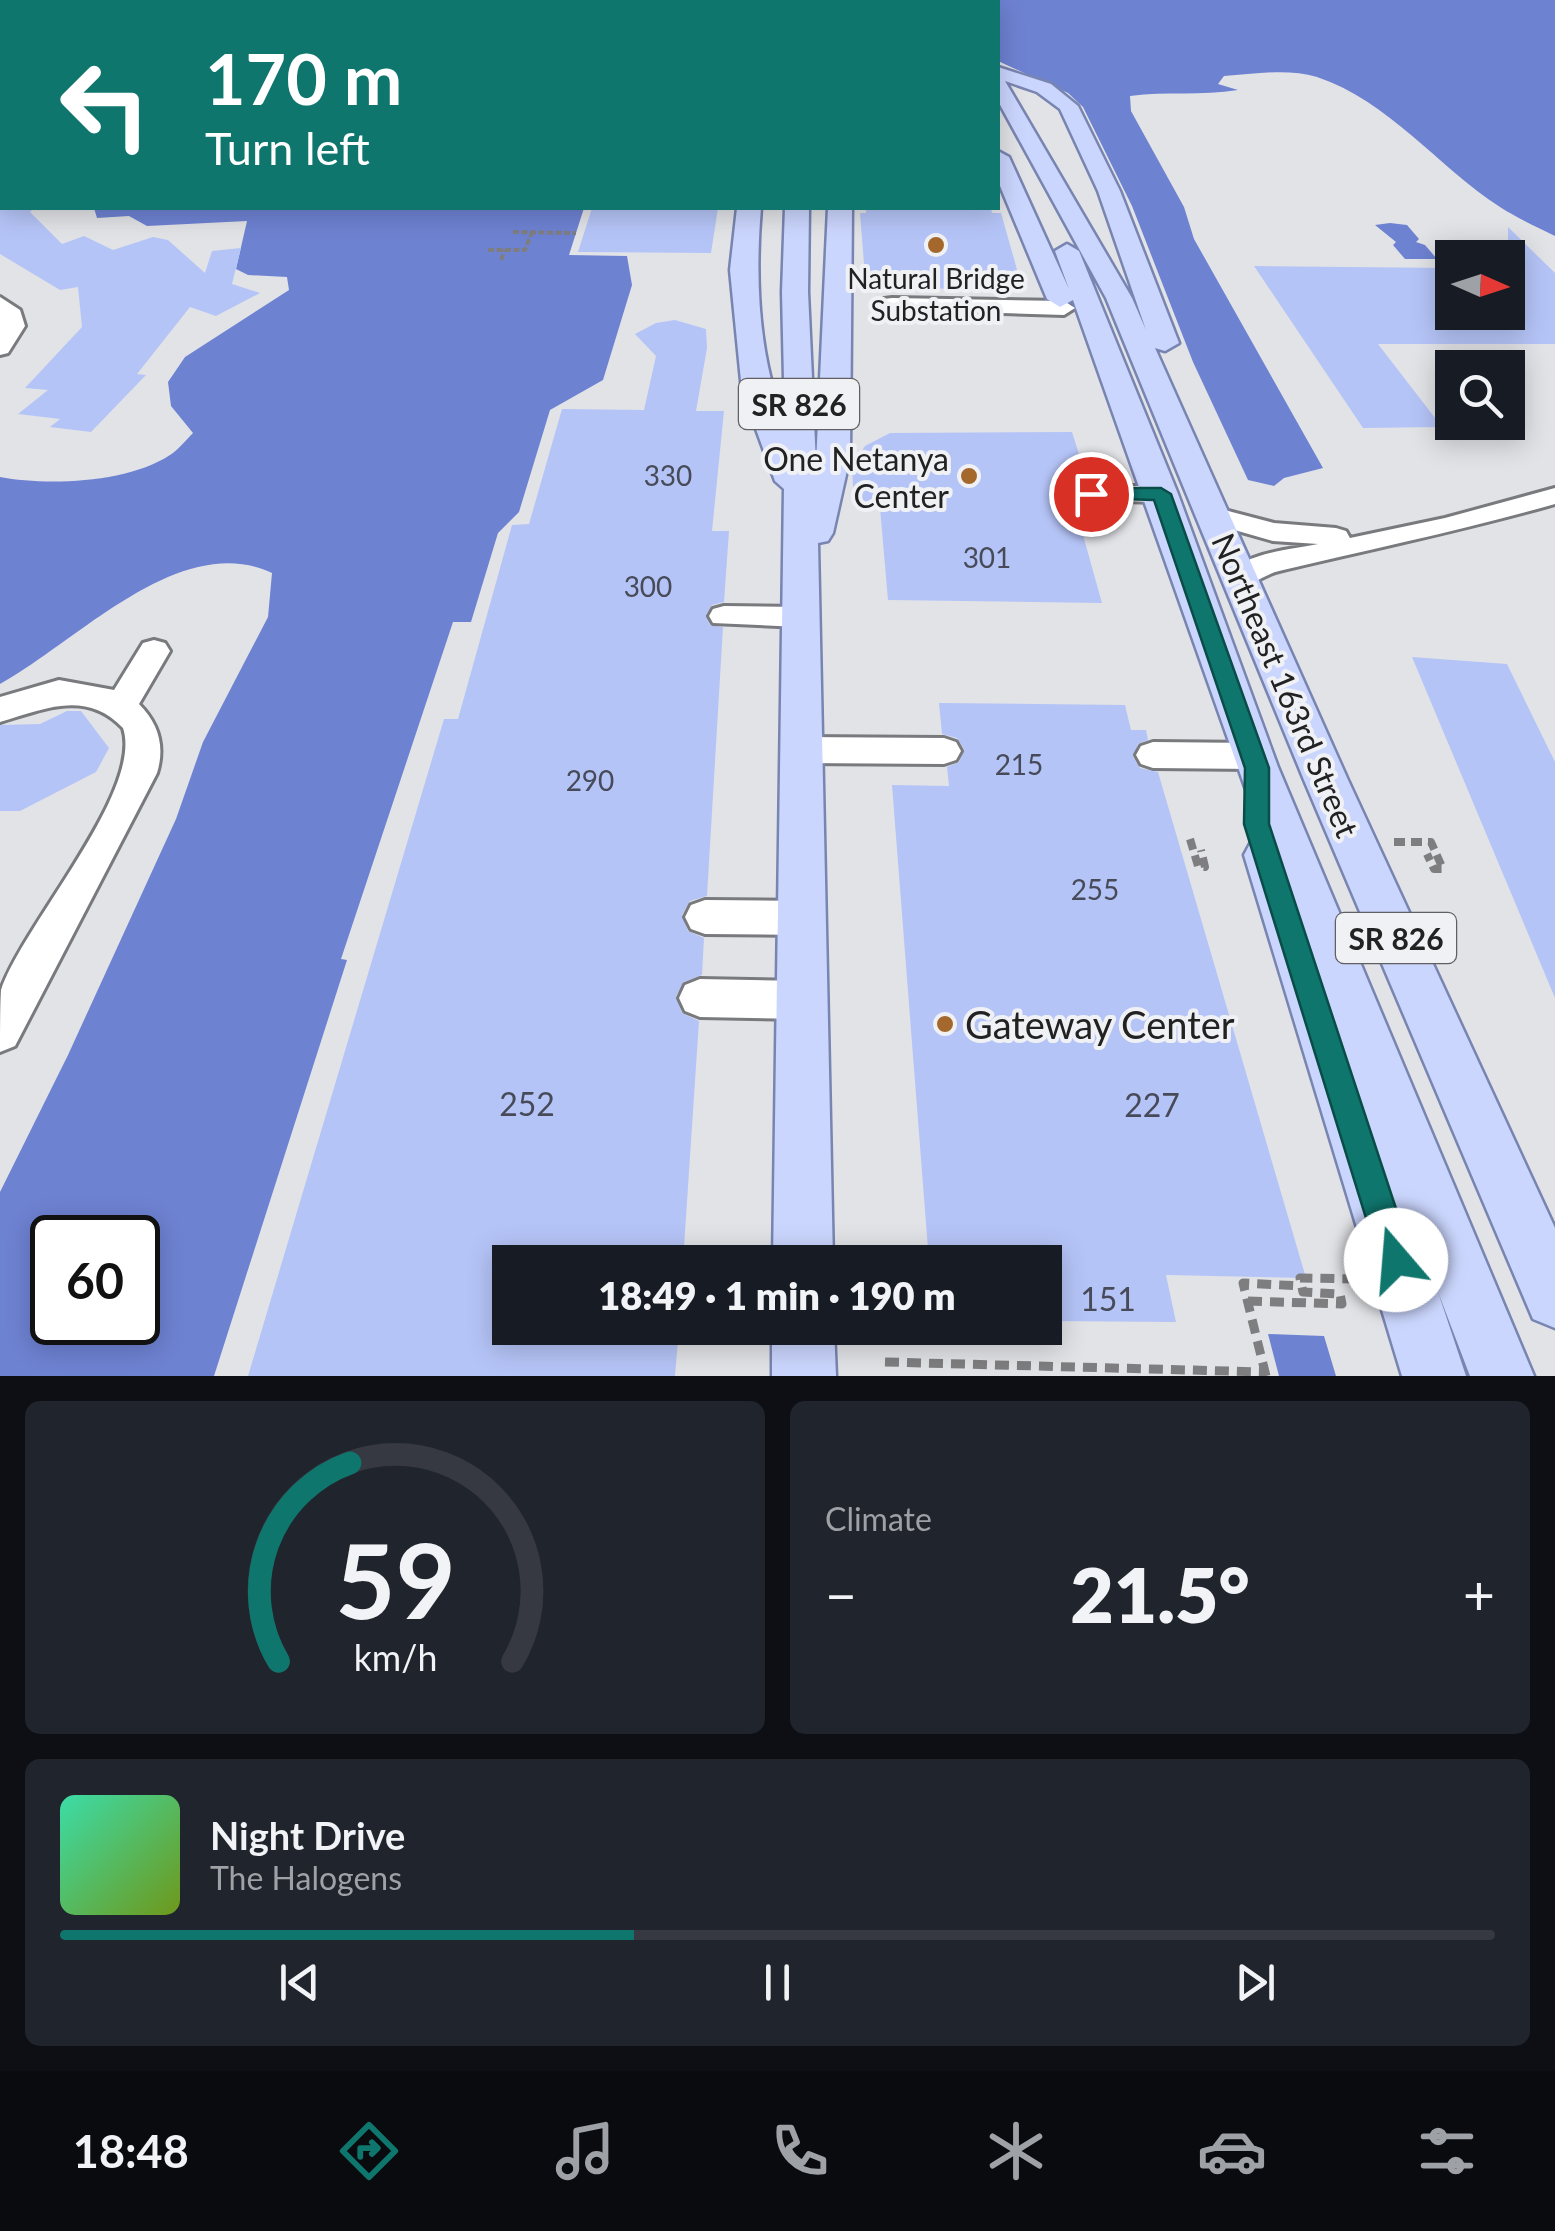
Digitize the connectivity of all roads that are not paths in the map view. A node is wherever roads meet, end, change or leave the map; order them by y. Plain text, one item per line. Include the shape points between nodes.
1 (1000, 74) edge
2 (1000, 89) edge
3 (1036, 159) junction
4 (1000, 162) edge
5 (749, 210) edge
6 (797, 210) edge
7 (840, 210) edge
8 (0, 303) edge
9 (892, 304) dead end
10 (1064, 308) junction
11 (0, 348) edge
12 (1146, 454) junction
13 (1091, 494) dead end
14 (1161, 494) junction
15 (1555, 496) edge
16 (800, 506) junction
17 (1213, 515) junction
18 (1381, 539) junction
19 (1240, 578) junction
20 (801, 609) junction
21 (724, 616) dead end
22 (154, 651) dead end
23 (122, 705) junction
24 (0, 710) edge
25 (801, 750) junction
26 (944, 751) dead end
27 (1153, 755) dead end
28 (1255, 762) junction
29 (705, 917) dead end
30 (802, 918) junction
31 (700, 998) dead end
32 (802, 1000) junction
33 (0, 1032) edge
34 (803, 1245) edge
35 (1555, 1297) edge
36 (804, 1345) edge
37 (804, 1376) edge
38 (1434, 1376) edge
39 (1502, 1376) edge

1 - 17 main road via 1061,98 1090,149 1166,348
2 - 3 main road, Northeast 163rd Street / SR 826
3 - 12 main road
3 - 17 main road, Northeast 163rd Street / SR 826 via 1070,206 1119,298
4 - 10 main road
5 - 16 main road via 743,270 756,391
6 - 16 main road, SR 826
7 - 20 main road via 834,457
8 - 11 street via 14,326
9 - 10 street
10 - 12 main road via 1102,394
12 - 14 main road
13 - 14 street
14 - 28 main road
15 - 18 street
16 - 20 main road, SR 826
17 - 18 street via 1273,532
17 - 19 main road, Northeast 163rd Street / SR 826
18 - 19 street via 1264,565
19 - 35 main road, Northeast 163rd Street / SR 826
20 - 21 street
20 - 25 main road, SR 826
22 - 23 street
23 - 24 street via 65,691
23 - 33 street via 144,742 143,764
25 - 26 street
25 - 30 main road, SR 826
27 - 28 street
28 - 38 main road via 1257,824
28 - 39 main road
29 - 30 street
30 - 32 main road, SR 826
31 - 32 street
32 - 34 main road, SR 826
36 - 37 main road

